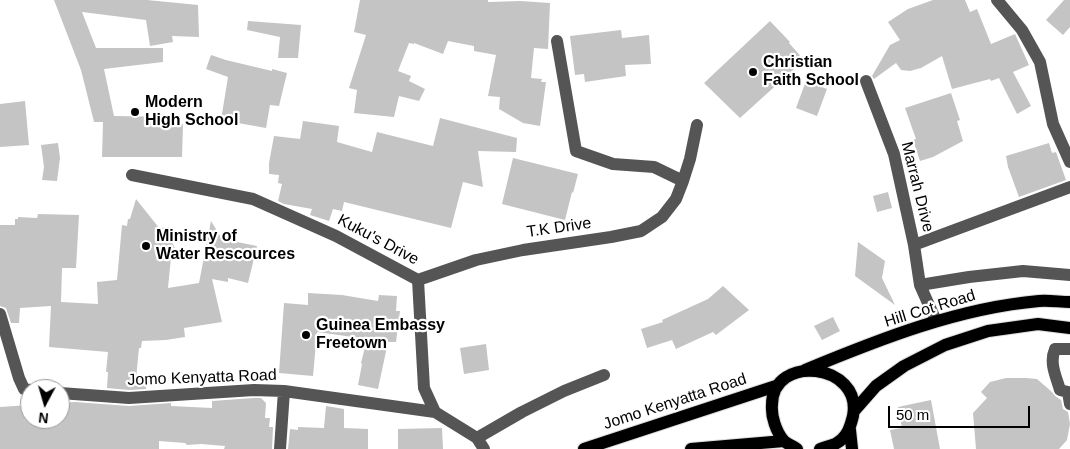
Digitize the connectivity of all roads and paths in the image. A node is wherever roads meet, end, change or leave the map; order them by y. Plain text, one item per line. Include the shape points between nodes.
1 (997, 0) edge
2 (558, 41) dead end
3 (866, 81) dead end
4 (697, 125) dead end
5 (1070, 162) edge
6 (132, 175) dead end
7 (683, 181) junction
8 (1070, 186) edge
9 (914, 245) junction
10 (1070, 275) edge
11 (418, 280) junction
12 (920, 285) junction
13 (1070, 302) edge
14 (0, 314) edge
15 (936, 321) junction
16 (1070, 328) edge
17 (1070, 349) edge
18 (805, 370) junction
19 (604, 375) dead end
20 (20, 380) edge
21 (776, 386) junction
22 (284, 391) junction
23 (70, 394) edge
24 (1070, 404) edge
25 (854, 411) junction
26 (435, 412) junction
27 (850, 430) junction
28 (477, 438) junction
29 (784, 440) junction
30 (280, 449) edge
31 (484, 449) edge
32 (584, 449) edge
33 (691, 449) edge
34 (797, 449) edge
35 (820, 449) edge
36 (852, 449) edge

1 - 5 street via 1022,30 1040,62 1053,124
2 - 7 street via 576,151 613,164 654,167
3 - 9 street, Marrah Drive via 894,154
4 - 7 street, T.K Drive
6 - 11 street, Kuku's Drive via 253,199 336,236
7 - 11 street, T.K Drive via 676,199 662,217 640,231 476,260
8 - 9 street, Marrah Drive
9 - 12 street, Marrah Drive
10 - 12 street via 1023,271
11 - 26 street, Kuku's Drive via 424,388
12 - 15 street, Marrah Drive
13 - 15 main road, Hill Cot Road via 1040,301 976,310
14 - 20 street
15 - 18 main road, Hill Cot Road
16 - 25 main road via 1038,324 988,331 945,345 904,366 876,386
17 - 24 street via 1055,350 1052,356 1060,390 1068,392
18 - 21 main road, Hill Cot Road via 784,378
18 - 25 main road via 835,376 847,387
19 - 28 street via 564,391
21 - 29 main road via 771,403 773,422
21 - 32 main road, Jomo Kenyatta Road
22 - 23 street, Jomo Kenyatta Road via 129,398
22 - 26 street, Jomo Kenyatta Road
22 - 30 street
25 - 27 main road
26 - 28 street
27 - 35 main road via 842,440
27 - 36 main road
28 - 31 street
29 - 33 main road
29 - 34 main road

